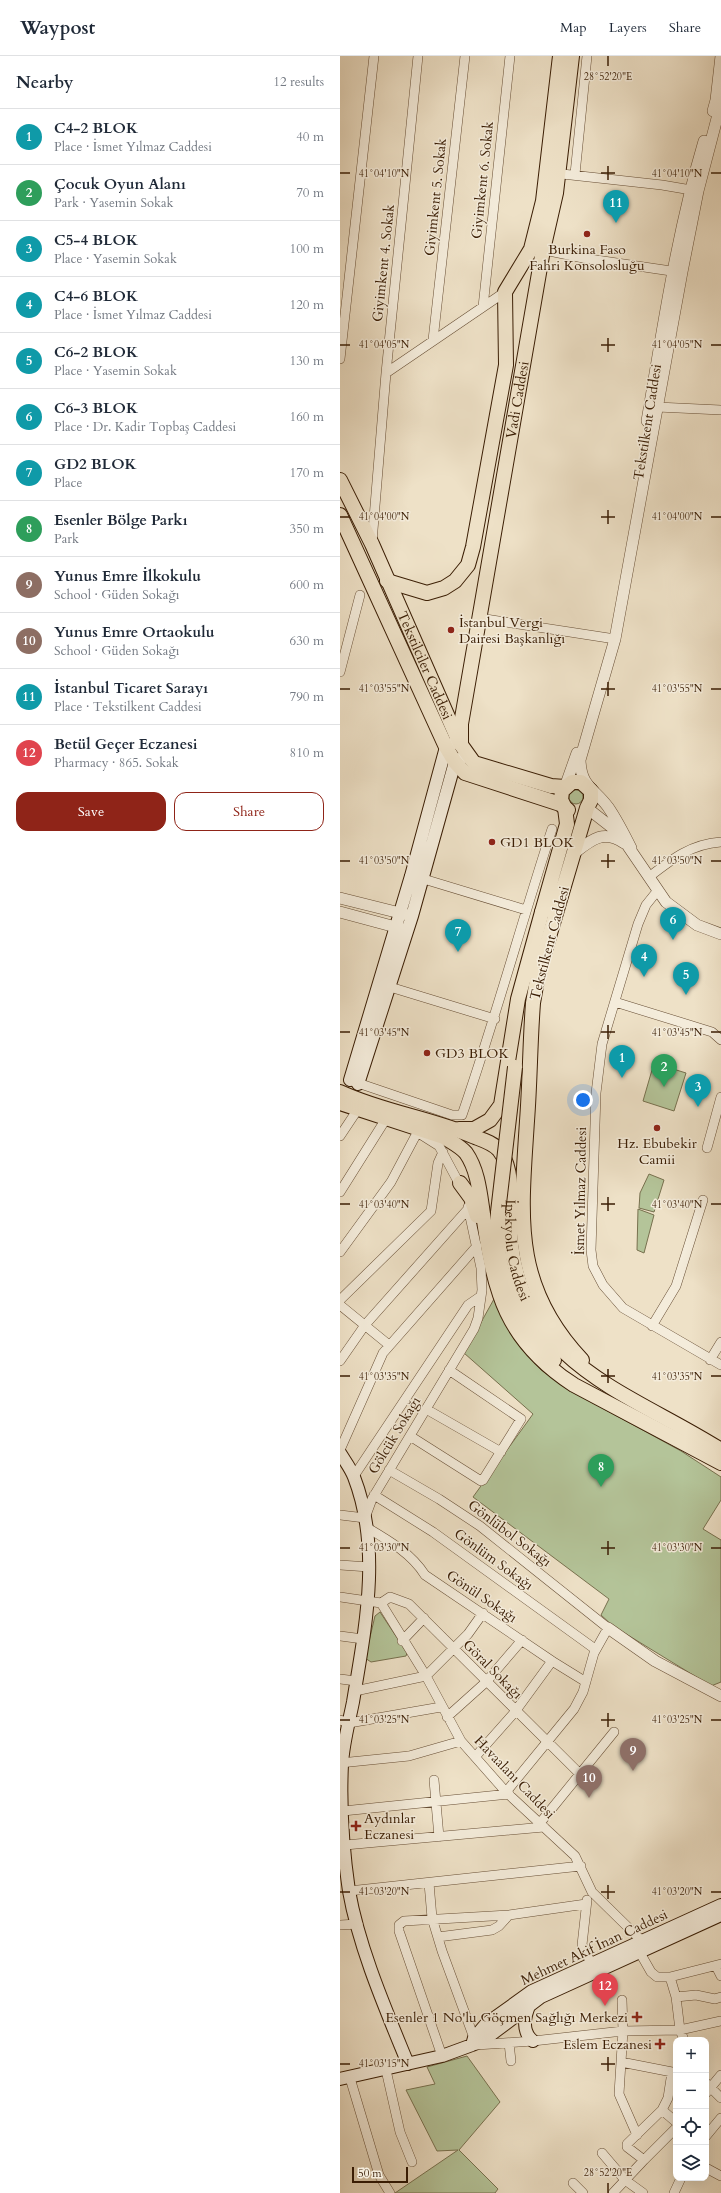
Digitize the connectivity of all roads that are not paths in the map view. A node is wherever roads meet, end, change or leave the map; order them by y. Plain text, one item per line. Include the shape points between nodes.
1 (374, 56) edge
2 (418, 56) edge
3 (465, 56) edge
4 (510, 56) edge
5 (560, 56) edge
6 (572, 56) edge
7 (588, 56) edge
8 (721, 56) edge
9 (721, 103) edge
10 (553, 173) junction
11 (575, 174) junction
12 (694, 190) junction
13 (537, 249) junction
14 (677, 272) junction
15 (505, 292) junction
16 (482, 307) junction
17 (434, 340) junction
18 (340, 359) edge
19 (386, 373) junction
20 (657, 407) junction
21 (721, 410) edge
22 (340, 480) edge
23 (340, 515) edge
24 (369, 539) junction
25 (352, 540) junction
26 (377, 559) junction
27 (364, 566) junction
28 (387, 581) junction
29 (360, 595) dead end
30 (479, 618) junction
31 (613, 639) junction
32 (340, 672) edge
33 (459, 747) junction
34 (455, 762) junction
35 (565, 787) junction
36 (588, 787) junction
37 (565, 808) junction
38 (587, 808) junction
39 (552, 829) dead end
40 (721, 842) edge
41 (631, 848) junction
42 (573, 854) junction
43 (649, 877) junction
44 (417, 878) junction
45 (658, 890) junction
46 (340, 898) edge
47 (526, 910) junction
48 (340, 912) edge
49 (542, 912) junction
50 (400, 913) junction
51 (412, 916) junction
52 (402, 928) junction
53 (721, 934) edge
54 (385, 986) junction
55 (615, 1002) junction
56 (495, 1019) junction
57 (721, 1040) edge
58 (354, 1082) joint
59 (340, 1092) edge
60 (721, 1097) edge
61 (340, 1103) edge
62 (340, 1107) edge
63 (356, 1112) junction
64 (384, 1122) junction
65 (456, 1129) junction
66 (417, 1133) junction
67 (340, 1136) edge
68 (707, 1148) dead end
69 (443, 1152) junction
70 (460, 1183) junction
71 (340, 1192) edge
72 (703, 1200) dead end
73 (468, 1210) junction
74 (477, 1246) junction
75 (340, 1252) edge
76 (489, 1253) junction
77 (481, 1296) junction
78 (340, 1300) edge
79 (340, 1305) edge
80 (366, 1324) junction
81 (652, 1326) junction
82 (721, 1342) edge
83 (389, 1345) junction
84 (710, 1360) junction
85 (340, 1361) edge
86 (721, 1366) edge
87 (449, 1370) junction
88 (612, 1386) junction
89 (593, 1395) junction
90 (426, 1409) junction
91 (696, 1434) junction
92 (410, 1436) junction
93 (679, 1441) junction
94 (721, 1444) edge
95 (721, 1450) edge
96 (340, 1451) edge
97 (501, 1452) junction
98 (721, 1462) edge
99 (721, 1468) edge
100 (389, 1470) junction
101 (354, 1476) junction
102 (374, 1495) junction
103 (340, 1515) edge
104 (366, 1522) junction
105 (340, 1565) edge
106 (369, 1567) junction
107 (340, 1597) edge
108 (375, 1601) junction
109 (483, 1613) junction
110 (424, 1618) junction
111 (608, 1628) junction
112 (340, 1636) edge
113 (363, 1639) junction
114 (522, 1640) junction
115 (402, 1641) junction
116 (454, 1649) junction
117 (595, 1650) junction
118 (552, 1661) junction
119 (426, 1676) junction
120 (340, 1679) edge
121 (486, 1682) junction
122 (586, 1682) junction
123 (355, 1686) junction
124 (721, 1696) edge
125 (441, 1707) junction
126 (515, 1711) junction
127 (447, 1717) junction
128 (344, 1722) edge
129 (614, 1732) dead end
130 (461, 1741) junction
131 (548, 1743) junction
132 (475, 1757) junction
133 (341, 1763) edge
134 (580, 1774) junction
135 (434, 1780) dead end
136 (508, 1793) junction
137 (341, 1795) edge
138 (436, 1802) junction
139 (343, 1811) junction
140 (542, 1825) junction
141 (440, 1837) junction
142 (345, 1845) junction
143 (581, 1866) junction
144 (429, 1883) junction
145 (349, 1891) junction
146 (592, 1892) junction
147 (586, 1904) junction
148 (721, 1905) edge
149 (509, 1915) junction
150 (721, 1915) edge
151 (432, 1918) junction
152 (358, 1924) junction
153 (340, 1925) edge
154 (438, 1936) junction
155 (640, 1946) junction
156 (591, 1963) junction
157 (718, 1965) edge
158 (721, 1976) edge
159 (670, 1978) junction
160 (676, 1997) junction
161 (721, 1997) edge
162 (622, 2000) dead end
163 (530, 2004) junction
164 (721, 2021) edge
165 (680, 2030) junction
166 (623, 2031) junction
167 (683, 2037) edge
168 (534, 2041) junction
169 (473, 2042) junction
170 (509, 2043) junction
171 (442, 2056) junction
172 (510, 2061) dead end
173 (621, 2062) junction
174 (408, 2064) junction
175 (386, 2070) junction
176 (673, 2072) edge
177 (674, 2073) edge
178 (721, 2076) edge
179 (343, 2078) edge
180 (709, 2086) edge
181 (709, 2089) edge
182 (721, 2098) edge
183 (662, 2110) junction
184 (721, 2118) edge
185 (673, 2119) edge
186 (673, 2131) edge
187 (709, 2132) edge
188 (637, 2135) junction
189 (602, 2153) dead end
190 (644, 2160) junction
191 (412, 2162) dead end
192 (709, 2170) edge
193 (721, 2176) edge
194 (625, 2180) junction
195 (680, 2181) edge
196 (573, 2183) dead end
197 (390, 2193) edge
198 (583, 2193) edge
199 (613, 2193) edge
200 (643, 2193) edge
201 (674, 2193) edge

1 - 18 street
2 - 19 street, Giyimkent 4. Sokak
3 - 17 street, Giyimkent 5. Sokak
4 - 16 street, Giyimkent 6. Sokak
5 - 10 main road, Vadi Caddesi
6 - 10 main road, Vadi Caddesi
7 - 11 street
8 - 12 street, Tekstilkent Caddesi via 716,100
9 - 12 street, Tekstilkent Caddesi
10 - 11 street
10 - 13 main road, Vadi Caddesi via 556,193
11 - 12 street
12 - 14 street, Tekstilkent Caddesi
13 - 14 street
13 - 15 main road, Vadi Caddesi
13 - 30 main road, Vadi Caddesi
14 - 20 street, Tekstilkent Caddesi
14 - 31 street, Tekstilkent Caddesi
15 - 16 street
15 - 28 main road, Vadi Caddesi via 506,365 468,565 455,581 444,588 427,593
16 - 17 street
17 - 19 street
19 - 24 street, Giyimkent 4. Sokak
20 - 21 street
20 - 31 street, Tekstilkent Caddesi
22 - 24 main road, Tekstilciler Caddesi
23 - 25 main road, Tekstilciler Caddesi
24 - 25 street
24 - 26 main road, Tekstilciler Caddesi
25 - 27 main road, Tekstilciler Caddesi
26 - 27 street
26 - 28 main road, Tekstilciler Caddesi
27 - 33 main road, Tekstilciler Caddesi
28 - 33 main road, Tekstilciler Caddesi
29 - 32 street
30 - 31 street
30 - 33 main road, Vadi Caddesi
31 - 35 street, Tekstilkent Caddesi
31 - 36 street, Tekstilkent Caddesi via 580,760 581,772
33 - 34 main road, Tekstilciler Caddesi
33 - 35 main road via 474,763 551,786
33 - 44 main road
34 - 37 main road, Tekstilciler Caddesi via 465,773 560,804
34 - 44 main road
35 - 36 main road via 577,782
35 - 37 main road, Tekstilkent Caddesi via 561,795
36 - 38 main road, Tekstilkent Caddesi via 592,796
36 - 41 street via 607,806
37 - 38 main road via 578,812
37 - 49 main road, Tekstilkent Caddesi via 567,824
38 - 41 street via 619,833
38 - 42 main road, Tekstilkent Caddesi
39 - 47 street
40 - 43 street via 706,843 682,852
41 - 42 street via 613,837 603,836 589,842
41 - 43 street
42 - 88 main road, Tekstilkent Caddesi via 538,974 533,1003 523,1184 524,1244 536,1294 546,1314 570,1347 595,1373
43 - 45 street
44 - 47 street
44 - 50 main road
44 - 51 main road
45 - 53 street via 666,902 684,918
45 - 55 street, İsmet Yılmaz Caddesi via 640,918
46 - 50 street
47 - 56 street
48 - 52 street
49 - 65 main road via 518,999 501,1105 490,1120 474,1129
49 - 89 main road, bridge via 515,1067 497,1234 502,1270 524,1321 546,1351
50 - 51 street
50 - 52 main road
51 - 52 main road
52 - 54 main road
54 - 56 street
54 - 58 main road
55 - 57 street via 712,1032
55 - 81 street, İsmet Yılmaz Caddesi via 602,1044 596,1093 591,1250 593,1266 603,1285 623,1308
56 - 58 street via 462,1115 452,1115
59 - 65 main road, İpekyolu Caddesi
60 - 68 street
61 - 76 main road, İpekyolu Caddesi via 444,1137 463,1150 476,1176
62 - 63 street
63 - 64 street
63 - 67 street
64 - 66 street
64 - 71 street
65 - 88 main road, İpekyolu Caddesi via 490,1143 499,1150 509,1169 511,1244 518,1283 530,1310 548,1337 573,1361
66 - 69 street via 440,1146
66 - 75 street via 391,1182
69 - 70 street, Gölcük Sokağı
69 - 78 street via 438,1163 431,1211
70 - 73 street, Gölcük Sokağı
70 - 76 main road via 471,1198
72 - 81 street via 676,1286
73 - 74 street, Gölcük Sokağı
73 - 80 street
74 - 77 street, Gölcük Sokağı via 481,1268
74 - 83 street
76 - 89 main road, İpekyolu Caddesi via 500,1296 520,1336 552,1369
77 - 87 street, Gölcük Sokağı via 474,1329
77 - 101 street via 468,1305
79 - 80 street
80 - 83 street
80 - 85 street
81 - 84 street, İsmet Yılmaz Caddesi
82 - 84 street
83 - 96 street via 383,1353
84 - 86 street, İsmet Yılmaz Caddesi
87 - 90 street, Gölcük Sokağı
87 - 97 street via 521,1419
88 - 91 main road, İpekyolu Caddesi via 665,1419
89 - 93 main road, İpekyolu Caddesi
90 - 92 street, Gölcük Sokağı
90 - 97 street
91 - 94 main road
91 - 95 main road
92 - 97 street via 481,1481
92 - 100 street, Gölcük Sokağı
93 - 98 main road
93 - 99 main road
96 - 101 main road
100 - 102 street, Gölcük Sokağı
100 - 111 street, Gönlübol Sokağı via 480,1526
101 - 104 main road
102 - 104 street, Gölcük Sokağı
102 - 117 street, Gönlüm Sokağı via 433,1532
103 - 104 street
104 - 106 main road
104 - 109 street, Gönül Sokağı via 406,1553 425,1575
105 - 106 street
106 - 108 main road
107 - 108 street
108 - 110 street, Göral Sokağı via 390,1597 409,1604
108 - 113 main road
108 - 115 street, Havaalanı Caddesi
109 - 114 street, Gönül Sokağı
109 - 116 street
110 - 115 street
110 - 116 street, Göral Sokağı
111 - 117 street
111 - 124 street via 655,1661
112 - 113 street
113 - 123 main road
114 - 118 street, Gönül Sokağı
114 - 121 street
115 - 119 street, Havaalanı Caddesi
116 - 119 street
116 - 121 street, Göral Sokağı
117 - 122 street
118 - 122 street, Gönül Sokağı
118 - 126 street
119 - 123 street
119 - 125 street, Havaalanı Caddesi
120 - 123 street
121 - 126 street, Göral Sokağı
121 - 127 street
122 - 131 street via 574,1709
123 - 128 main road
125 - 127 street, Havaalanı Caddesi
125 - 128 street
126 - 131 street, Göral Sokağı
126 - 132 street
127 - 130 street, Havaalanı Caddesi
128 - 133 main road
129 - 134 street
130 - 132 street, Havaalanı Caddesi
130 - 133 street via 409,1756
131 - 134 street, Göral Sokağı
131 - 136 street
132 - 136 street, Havaalanı Caddesi
133 - 137 main road
134 - 140 street
135 - 138 street
136 - 138 street
136 - 140 street, Havaalanı Caddesi
137 - 139 main road
138 - 139 street
138 - 141 street
139 - 142 main road
140 - 141 street
140 - 143 street, Havaalanı Caddesi
141 - 142 street
142 - 145 main road
143 - 144 street
143 - 146 street, Havaalanı Caddesi
144 - 145 street
144 - 151 street
145 - 152 main road
146 - 147 street
146 - 155 street
147 - 149 street
147 - 156 street via 582,1945
148 - 155 main road, Mehmet Akif İnan Caddesi
149 - 151 street
149 - 154 street via 500,1926 492,1930
150 - 155 main road, Mehmet Akif İnan Caddesi
151 - 154 street
151 - 171 street via 404,1921 399,1925 399,1931
152 - 153 street
152 - 174 main road via 374,1977
154 - 169 street
155 - 156 main road, Mehmet Akif İnan Caddesi
155 - 159 street via 652,1972 657,1977
155 - 163 main road, Mehmet Akif İnan Caddesi
156 - 169 main road, Mehmet Akif İnan Caddesi via 532,1991 502,2012
157 - 158 street
157 - 159 street
159 - 160 street
160 - 161 street
160 - 165 street
162 - 166 street
163 - 168 main road via 526,2012 526,2030
163 - 169 main road, Mehmet Akif İnan Caddesi via 484,2040
164 - 165 street
165 - 166 street
165 - 167 street
166 - 168 street
166 - 173 street
168 - 170 street
169 - 170 street
169 - 171 main road, Mehmet Akif İnan Caddesi
170 - 172 street
171 - 174 main road, Mehmet Akif İnan Caddesi
173 - 176 street
173 - 188 street via 619,2094
174 - 175 main road, Mehmet Akif İnan Caddesi
175 - 179 main road, Mehmet Akif İnan Caddesi
175 - 191 street via 400,2132
177 - 183 street via 668,2098
178 - 180 street
179 - 197 street via 379,2175
181 - 182 street
183 - 185 street
183 - 188 street
184 - 187 street
186 - 190 street
188 - 190 street via 628,2142 627,2147
189 - 194 street
190 - 194 street
192 - 193 street
194 - 199 street
194 - 200 street
195 - 201 street
196 - 198 street

